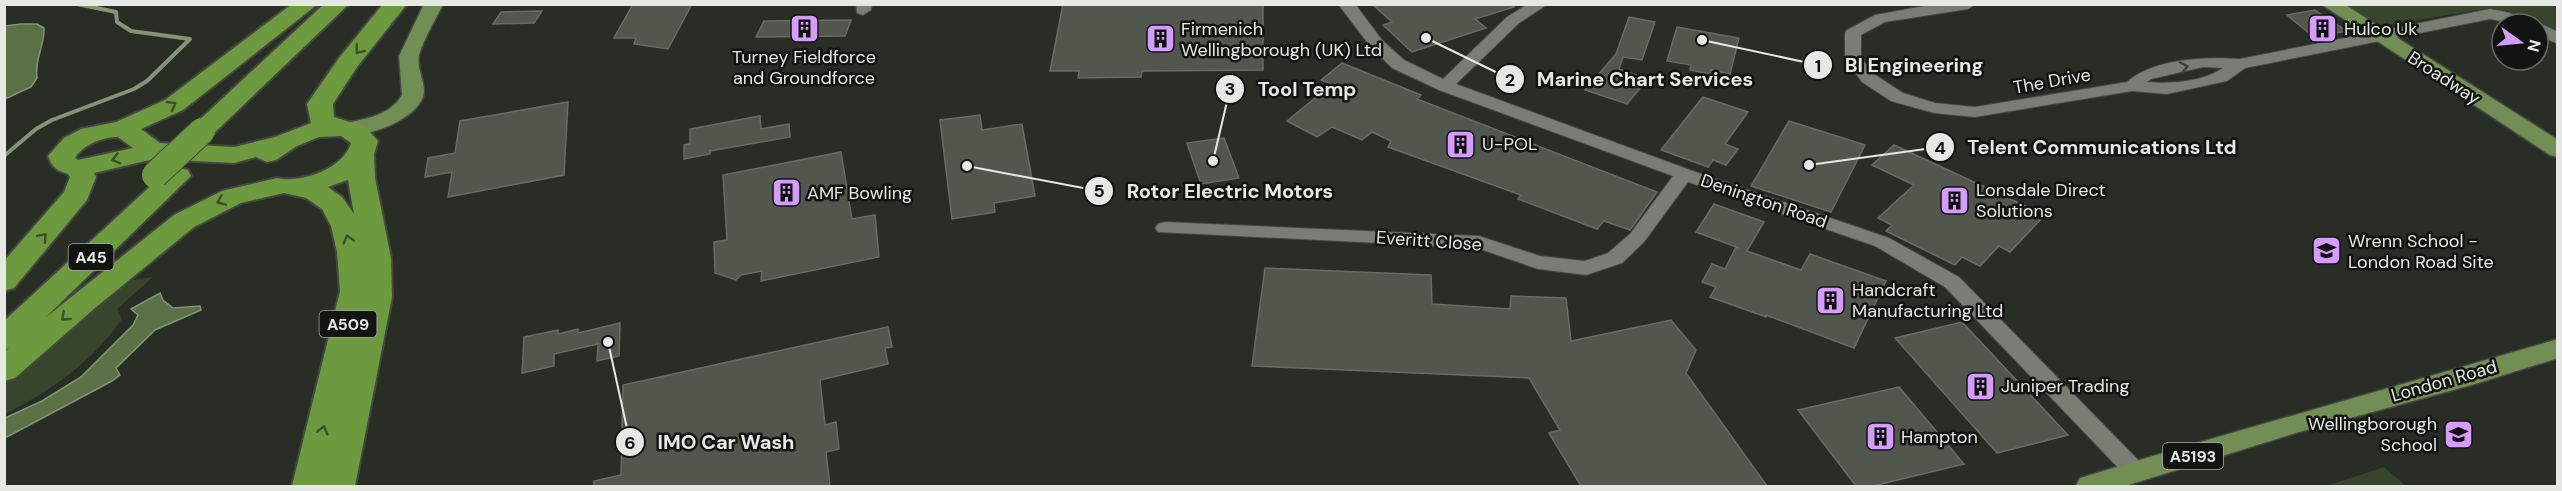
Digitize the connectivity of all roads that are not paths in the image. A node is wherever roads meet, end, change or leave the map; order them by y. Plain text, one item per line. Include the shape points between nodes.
1 (307, 4) edge
2 (338, 4) edge
3 (358, 4) edge
4 (396, 4) edge
5 (434, 4) edge
6 (1346, 4) edge
7 (1540, 4) edge
8 (1968, 4) edge
9 (2330, 4) edge
10 (2490, 14) edge
11 (2376, 34) junction
12 (1445, 86) junction
13 (119, 130) junction
14 (220, 139) junction
15 (354, 140) junction
16 (281, 143) junction
17 (2558, 150) edge
18 (162, 167) junction
19 (78, 168) junction
20 (1684, 174) junction
21 (277, 181) junction
22 (1165, 228) dead end
23 (4, 281) edge
24 (4, 314) edge
25 (4, 339) edge
26 (2558, 348) edge
27 (4, 370) edge
28 (2137, 473) junction
29 (309, 486) edge
30 (338, 486) edge
31 (2090, 486) edge

13 -> 1 highway via 174,105
2 - 14 highway, A45
3 - 14 highway, A45
4 -> 15 highway via 320,104 322,120
5 - 15 main road via 417,42 424,49 428,89 425,102
6 - 12 street, Denington Road via 1398,64
7 - 12 street via 1513,20
8 - 11 street, The Drive via 1881,18 1853,33 1853,58 1869,78 1897,97 1934,108 1975,112 2132,86 2167,89 2221,77 2240,64
9 - 11 main road, Broadway
10 - 11 street, The Drive
11 - 17 main road, Broadway
12 - 20 street, Denington Road
13 - 18 highway via 130,133
13 - 19 highway via 95,133 68,147 61,156 63,163
14 - 16 highway
14 - 18 highway, A45
14 - 21 highway, A509
15 - 16 highway via 312,131
15 - 21 highway via 341,172 311,184
15 - 30 highway, A509 via 378,268 377,297
16 - 21 highway via 260,162
18 -> 19 highway
18 - 24 highway, A45
18 - 25 highway, A45
23 -> 19 highway, A45 via 77,194 83,177
20 - 22 street, Everitt Close via 1637,238 1615,258 1586,268 1538,262 1479,242
20 - 28 street, Denington Road via 1882,242 1952,282
21 -> 27 highway via 232,197 184,221
29 -> 21 highway, A509 via 355,291 351,250 341,214 324,196
26 - 28 main road, London Road / A5193
28 - 31 main road, London Road / A5193

